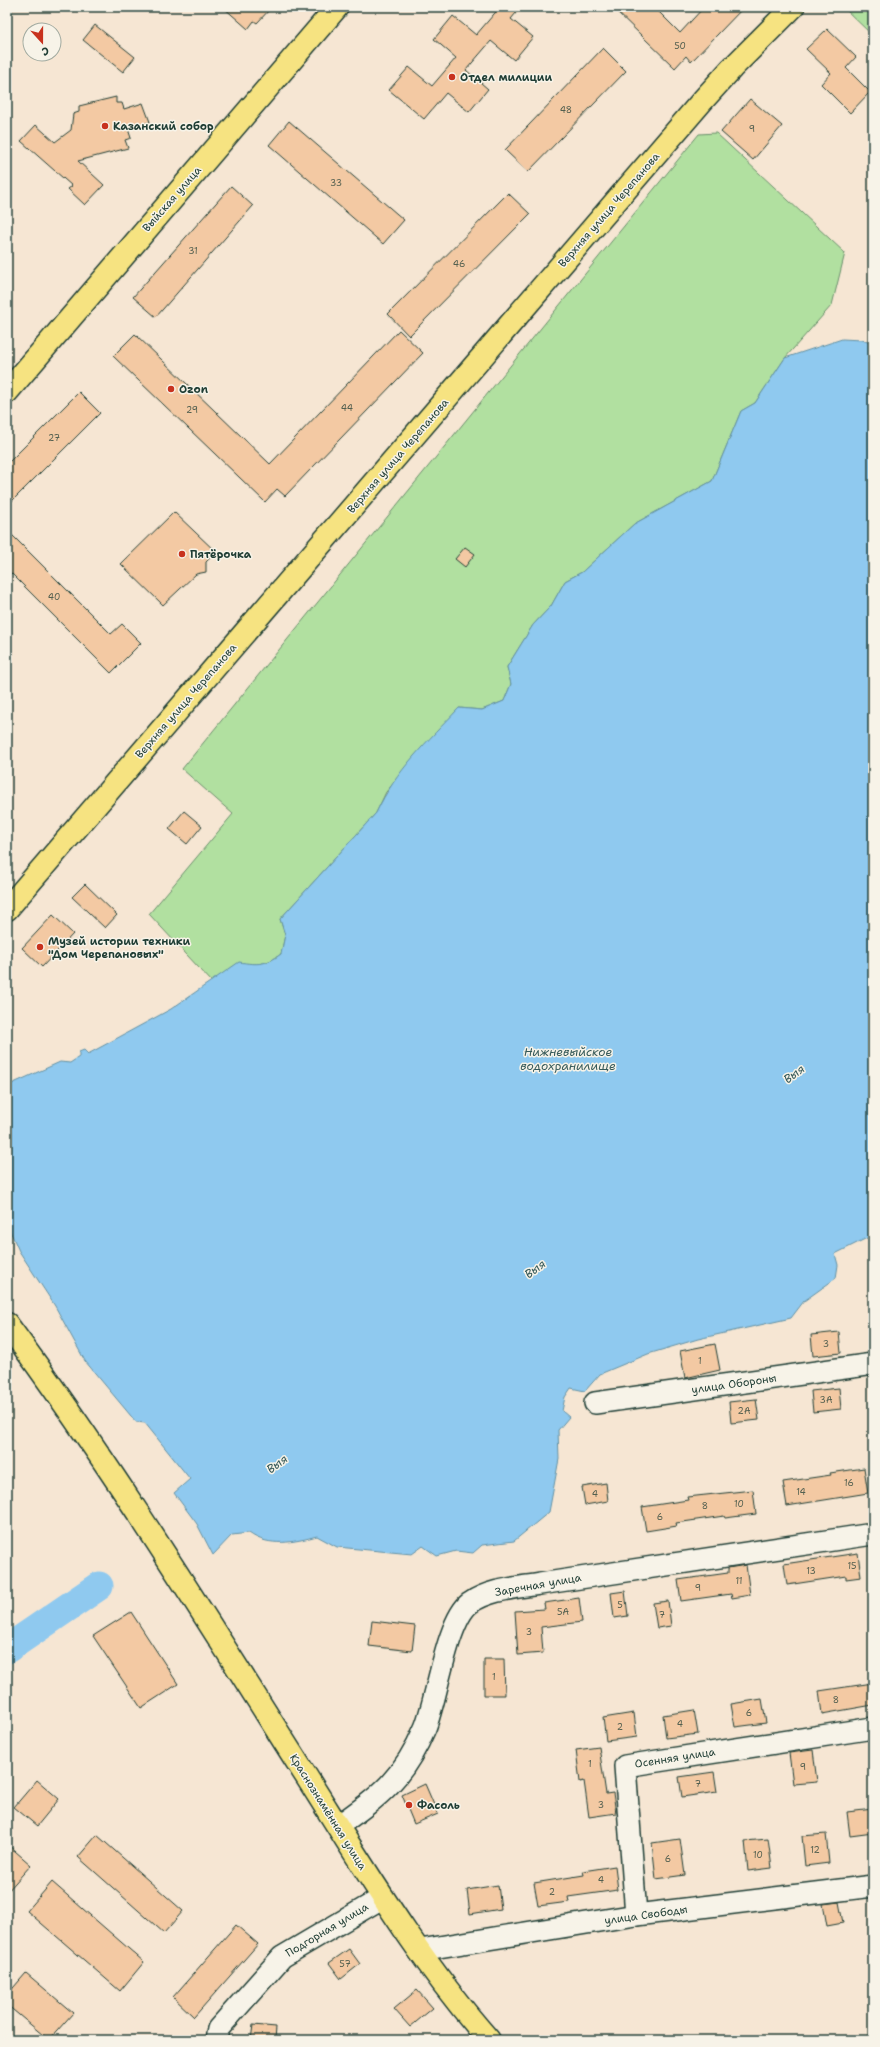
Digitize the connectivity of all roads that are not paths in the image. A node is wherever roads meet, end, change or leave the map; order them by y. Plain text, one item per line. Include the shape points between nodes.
1 (337, 7) edge
2 (793, 7) edge
3 (7, 392) edge
4 (7, 909) edge
5 (7, 1324) edge
6 (873, 1364) edge
7 (595, 1404) dead end
8 (873, 1534) edge
9 (873, 1728) edge
10 (338, 1826) junction
11 (873, 1886) edge
12 (382, 1898) junction
13 (636, 1915) junction
14 (420, 1950) junction
15 (216, 2040) edge
16 (489, 2040) edge

1 - 3 main road, Выйская улица
2 - 4 main road, Верхняя улица Черепанова via 703,100
5 - 10 main road, Краснознамённая улица via 130,1502
6 - 7 street, улица Обороны
8 - 10 street, Заречная улица via 517,1588 494,1592 469,1603 454,1627 426,1727 411,1756 395,1780 379,1796
9 - 13 street, Осенняя улица via 625,1766
10 - 12 main road, Краснознамённая улица
11 - 13 street, улица Свободы
12 - 14 main road, Краснознамённая улица
12 - 15 street, Подгорная улица via 282,1957 218,2029
13 - 14 street, улица Свободы
14 - 16 main road, Краснознамённая улица via 471,2020

